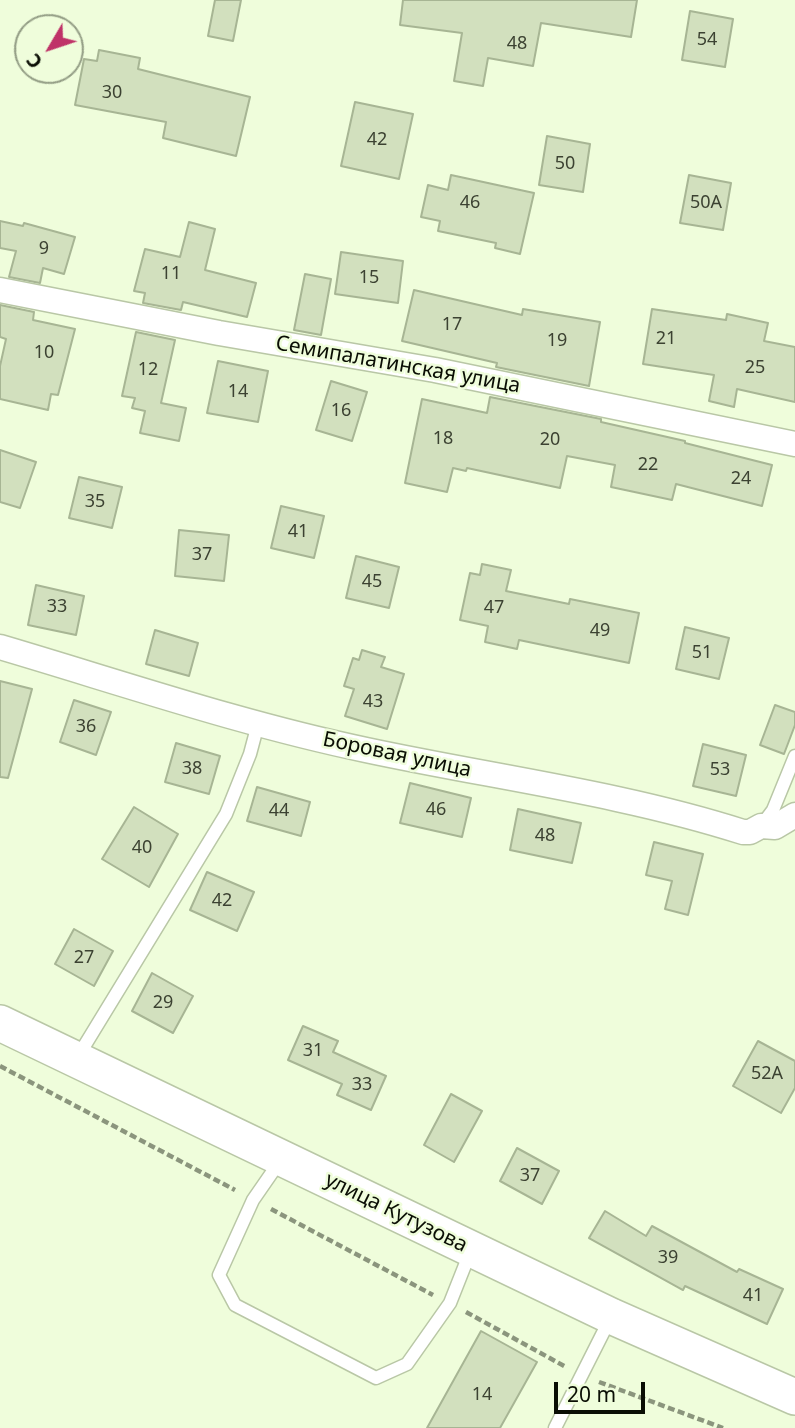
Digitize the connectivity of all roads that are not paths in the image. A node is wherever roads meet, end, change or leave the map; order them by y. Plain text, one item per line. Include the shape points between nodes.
1 (0, 290) edge
2 (795, 444) edge
3 (0, 647) edge
4 (258, 724) junction
5 (795, 756) edge
6 (795, 815) edge
7 (761, 826) junction
8 (0, 1023) edge
9 (76, 1059) junction
10 (282, 1158) junction
11 (472, 1250) junction
12 (611, 1316) junction
13 (795, 1397) edge
14 (555, 1428) edge

1 - 2 street, Семипалатинская улица via 435,370
3 - 4 street, Боровая улица
4 - 7 street, Боровая улица via 364,750 685,814 743,832
4 - 9 lane via 226,814
5 - 7 lane via 773,810
6 - 7 street, Боровая улица via 775,827
8 - 9 main road, улица Кутузова
9 - 10 main road, улица Кутузова
10 - 11 main road, улица Кутузова
10 - 11 lane via 253,1200 219,1275 235,1305 376,1378 407,1364 450,1303
11 - 12 main road, улица Кутузова
12 - 13 main road, улица Кутузова
12 - 14 lane

